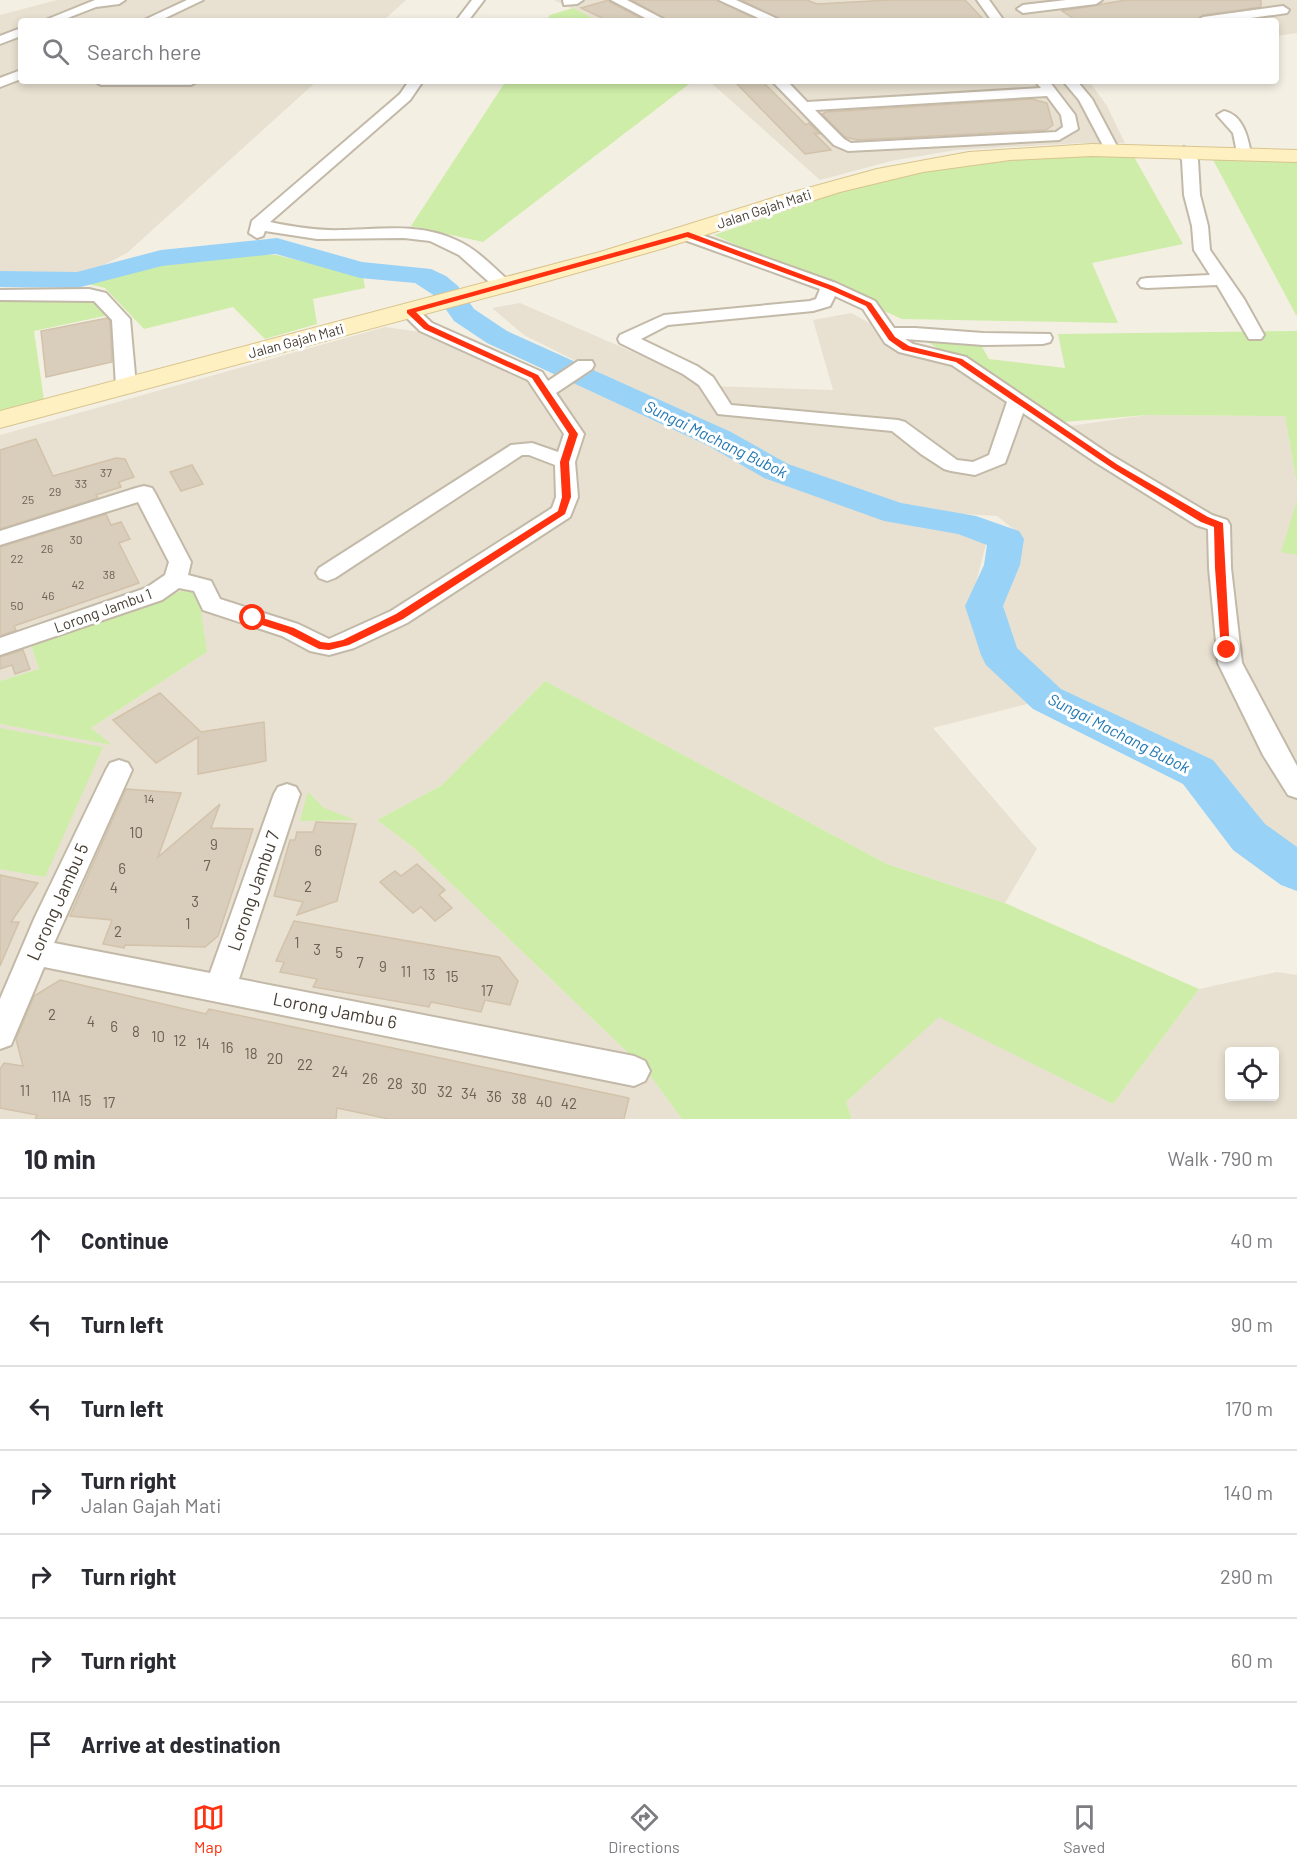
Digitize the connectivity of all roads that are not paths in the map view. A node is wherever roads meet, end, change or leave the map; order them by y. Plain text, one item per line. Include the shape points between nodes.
1 (119, 0) edge
2 (197, 0) edge
3 (478, 0) edge
4 (617, 0) edge
5 (725, 0) edge
6 (983, 0) edge
7 (1096, 0) edge
8 (1264, 0) edge
9 (1045, 3) edge
10 (1020, 5) edge
11 (1283, 10) junction
12 (57, 18) edge
13 (155, 18) edge
14 (464, 18) edge
15 (655, 18) edge
16 (769, 18) edge
17 (996, 18) edge
18 (1028, 18) edge
19 (1054, 18) edge
20 (1225, 18) edge
21 (1297, 18) edge
22 (18, 33) edge
23 (0, 40) edge
24 (18, 75) edge
25 (0, 83) edge
26 (414, 84) edge
27 (781, 84) edge
28 (1072, 84) edge
29 (1046, 87) edge
30 (805, 106) junction
31 (1224, 115) dead end
32 (1112, 150) junction
33 (1184, 152) junction
34 (1243, 154) junction
35 (1297, 156) edge
36 (688, 235) junction
37 (1222, 280) junction
38 (1146, 283) dead end
39 (504, 286) junction
40 (830, 288) junction
41 (0, 295) edge
42 (419, 309) junction
43 (889, 334) junction
44 (1255, 335) dead end
45 (1043, 338) dead end
46 (585, 365) dead end
47 (126, 386) junction
48 (544, 392) junction
49 (1017, 402) junction
50 (0, 420) edge
51 (565, 462) junction
52 (0, 538) edge
53 (327, 573) dead end
54 (175, 579) junction
55 (0, 647) edge
56 (119, 770) dead end
57 (1297, 788) edge
58 (287, 794) dead end
59 (35, 952) junction
60 (220, 989) junction
61 (0, 1035) edge
62 (634, 1071) dead end

1 - 12 street via 93,4
2 - 13 street
3 - 14 street
4 - 15 street
5 - 16 street
6 - 17 street
7 - 9 street
8 - 11 street
9 - 10 street
9 - 19 street
10 - 18 street
11 - 20 street
11 - 21 street
22 - 23 street
24 - 25 street
26 - 39 street via 405,97 257,229 327,235 389,231 425,235 465,251
27 - 30 street
28 - 32 street via 1085,99
29 - 30 street
29 - 30 street via 1068,114 1071,129 1059,136 848,147
31 - 34 street via 1240,132
32 - 33 main road, Jalan Gajah Mati
32 - 36 main road, Jalan Gajah Mati via 1016,153 918,165 836,186
33 - 34 main road, Jalan Gajah Mati
33 - 37 street via 1190,160 1202,250
34 - 35 main road, Jalan Gajah Mati
36 - 39 main road, Jalan Gajah Mati
36 - 40 street
37 - 38 street
37 - 44 street
39 - 42 main road, Jalan Gajah Mati
40 - 43 street via 869,305
40 - 49 street via 824,302 813,306 664,320 627,339 706,381 725,410 898,426 939,458 975,470 998,459
41 - 47 street via 100,297 121,319
42 - 47 main road, Jalan Gajah Mati
42 - 48 street via 426,327 535,376
43 - 45 street
43 - 49 street via 906,348 959,360
46 - 48 street
47 - 50 main road, Jalan Gajah Mati
48 - 51 street via 573,434
49 - 57 street via 1115,466 1219,525 1230,663
51 - 53 street via 531,449 518,449
51 - 54 street via 567,497 562,512 399,617 346,642 319,645 290,630 211,604 203,586
52 - 54 street via 144,493 180,562
54 - 55 street, Lorong Jambu 1 via 154,594
56 - 59 street, Lorong Jambu 5
58 - 60 street, Lorong Jambu 7
59 - 60 street, Lorong Jambu 6
59 - 61 street, Lorong Jambu 5
60 - 62 street, Lorong Jambu 6

